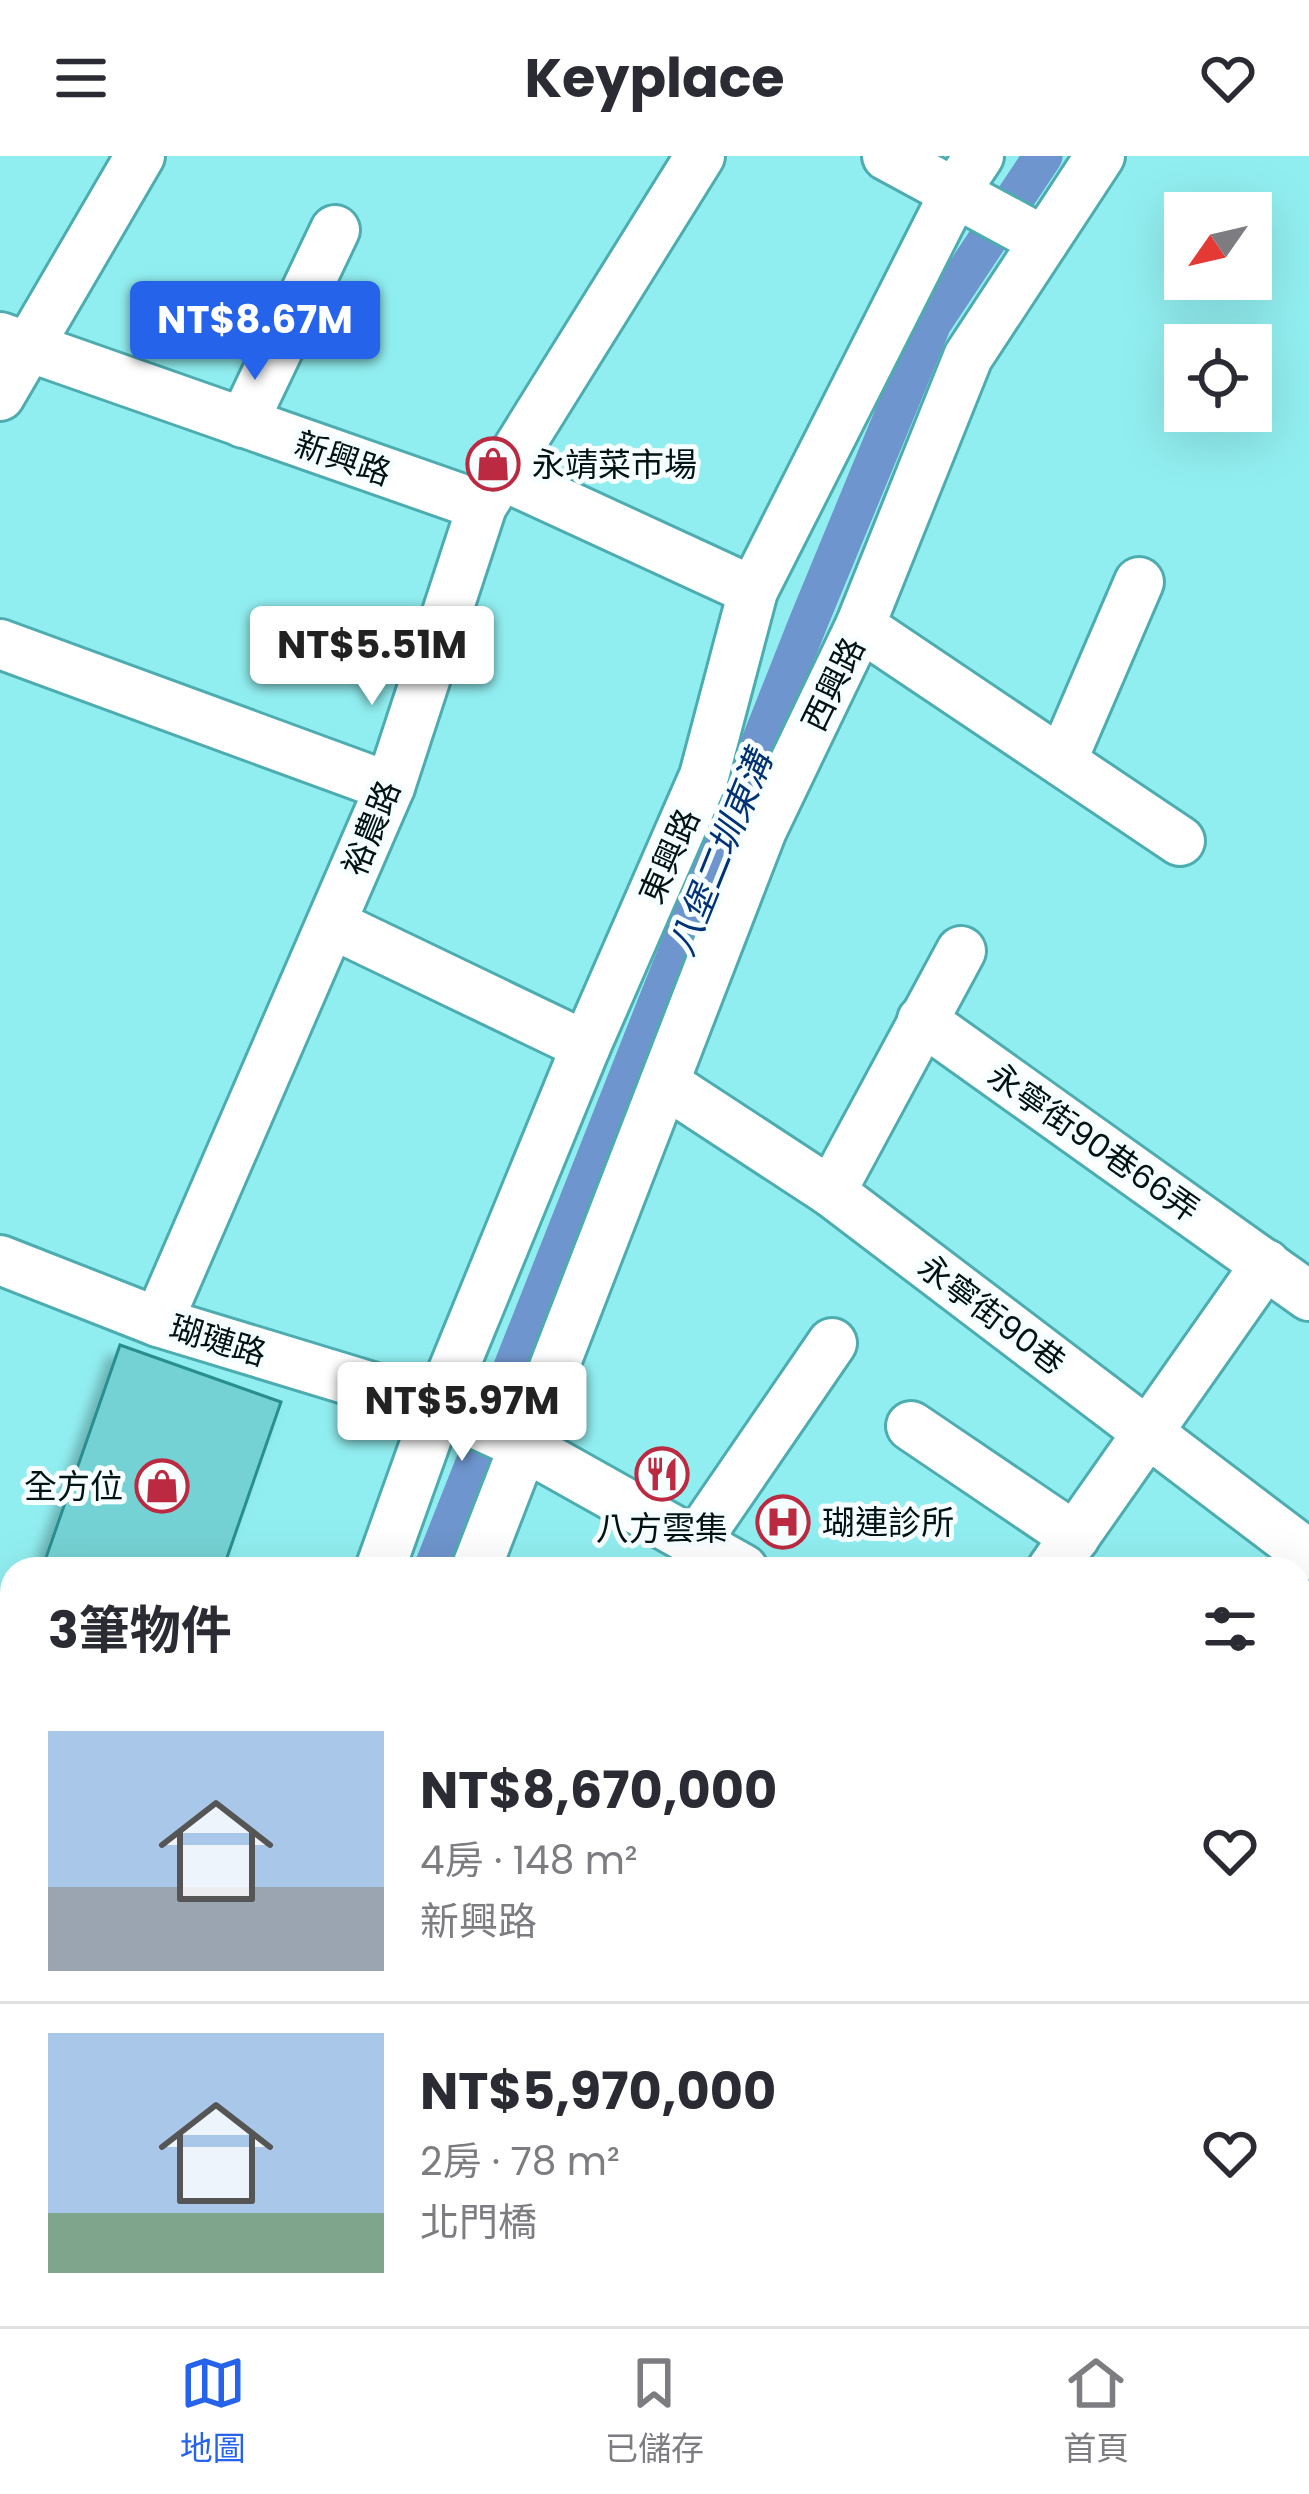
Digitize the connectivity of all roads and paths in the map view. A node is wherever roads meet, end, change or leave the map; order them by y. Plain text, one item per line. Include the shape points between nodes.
1 (140, 156) edge
2 (700, 156) edge
3 (887, 156) edge
4 (1100, 156) edge
5 (967, 174) edge
6 (335, 230) dead end
7 (1045, 241) junction
8 (15, 343) edge
9 (0, 396) edge
10 (244, 423) junction
11 (492, 491) junction
12 (1139, 582) dead end
13 (753, 591) junction
14 (860, 626) junction
15 (0, 644) edge
16 (1062, 761) junction
17 (390, 787) junction
18 (1180, 841) dead end
19 (332, 924) junction
20 (961, 951) dead end
21 (922, 1020) junction
22 (586, 1046) junction
23 (666, 1084) junction
24 (832, 1192) junction
25 (0, 1260) edge
26 (1266, 1264) junction
27 (1309, 1295) edge
28 (158, 1322) junction
29 (832, 1342) dead end
30 (439, 1408) junction
31 (911, 1426) dead end
32 (1148, 1433) junction
33 (521, 1445) junction
34 (697, 1540) junction
35 (1064, 1553) edge
36 (1309, 1555) edge
37 (384, 1557) edge
38 (480, 1557) edge
39 (724, 1557) edge

1 - 8 street
2 - 11 street, 裕農路
3 - 5 street
4 - 7 street, 西興路
5 - 7 street
5 - 13 street, 東興路
6 - 10 street
7 - 14 street, 西興路 via 968,357
8 - 9 street
8 - 10 street, 新興路
10 - 11 street, 新興路
11 - 13 street, 新興路
11 - 17 street, 裕農路
12 - 16 street
13 - 22 street, 東興路 via 704,776
14 - 16 street
14 - 23 street, 西興路 via 762,830
15 - 17 street
16 - 18 street
17 - 19 street, 裕農路
19 - 22 street
19 - 28 street, 裕農路
20 - 21 street
21 - 24 street
21 - 26 street, 永寧街90巷66弄
22 - 30 street, 東興路
23 - 24 street, 永寧街90巷
23 - 33 street, 西興路
24 - 32 street, 永寧街90巷
25 - 28 street, 瑚璉路
26 - 27 street, 永寧街90巷66弄
26 - 32 street
28 - 30 street, 瑚璉路
29 - 34 street
30 - 33 street, 瑚璉路
30 - 37 street, 東興路
31 - 35 street
32 - 35 street
32 - 36 street, 永寧街90巷
33 - 34 street
33 - 38 street, 西興路
34 - 39 street

